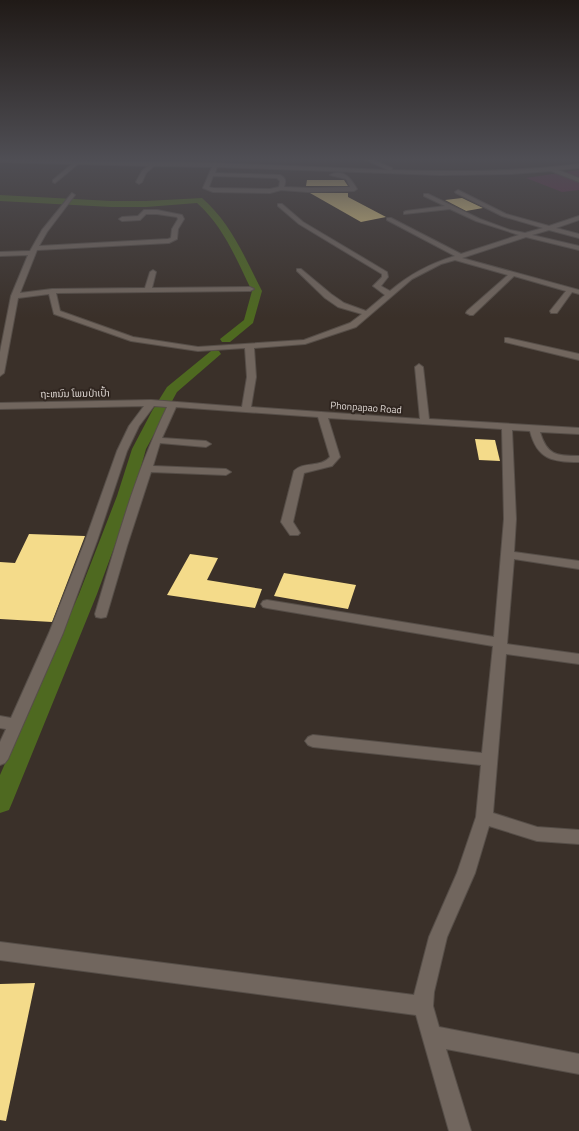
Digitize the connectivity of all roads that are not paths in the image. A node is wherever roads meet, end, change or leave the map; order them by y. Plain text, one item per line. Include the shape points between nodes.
1 (59, 212) edge
2 (288, 212) edge
3 (415, 212) edge
4 (461, 212) edge
5 (498, 212) edge
6 (406, 213) dead end
7 (579, 218) edge
8 (122, 219) dead end
9 (388, 219) dead end
10 (547, 228) junction
11 (524, 235) junction
12 (579, 236) edge
13 (579, 248) edge
14 (35, 250) junction
15 (0, 254) edge
16 (458, 257) junction
17 (299, 270) dead end
18 (153, 272) dead end
19 (514, 273) junction
20 (250, 289) dead end
21 (148, 290) junction
22 (570, 290) junction
23 (52, 291) junction
24 (579, 292) edge
25 (391, 295) junction
26 (15, 296) junction
27 (554, 311) dead end
28 (366, 313) junction
29 (470, 314) dead end
30 (508, 340) dead end
31 (250, 345) junction
32 (579, 356) edge
33 (418, 367) dead end
34 (0, 373) edge
35 (151, 403) junction
36 (171, 404) junction
37 (2, 406) edge
38 (246, 409) junction
39 (322, 414) junction
40 (0, 416) edge
41 (425, 422) junction
42 (507, 427) junction
43 (534, 428) junction
44 (579, 431) edge
45 (156, 440) junction
46 (206, 444) dead end
47 (579, 459) edge
48 (146, 469) junction
49 (226, 472) dead end
50 (294, 534) dead end
51 (508, 554) junction
52 (579, 565) edge
53 (267, 604) dead end
54 (100, 614) dead end
55 (500, 645) junction
56 (579, 659) edge
57 (0, 722) edge
58 (16, 725) junction
59 (313, 741) dead end
60 (0, 759) edge
61 (490, 760) junction
62 (484, 817) junction
63 (579, 837) edge
64 (0, 951) edge
65 (423, 1006) junction
66 (433, 1036) junction
67 (577, 1064) dead end
68 (460, 1131) edge

1 - 14 street via 44,231
2 - 25 street via 301,223 385,273 386,277 377,286
3 - 6 street
4 - 11 street
5 - 10 street
7 - 10 street
8 - 14 street via 140,218 144,212 180,216 181,219 175,229 174,239 169,241
9 - 16 street
10 - 11 street
10 - 12 street
11 - 13 street
11 - 16 street
14 - 15 street
14 - 26 street
16 - 19 street
16 - 25 street via 439,263 410,278
17 - 28 street via 341,305
18 - 21 street
19 - 22 street
19 - 29 street
20 - 21 street
21 - 23 street
22 - 24 street
22 - 27 street
23 - 26 street
23 - 31 street via 57,312 131,339 198,349
25 - 28 street
26 - 34 street
28 - 31 street via 353,325 305,342
30 - 32 street
31 - 38 street via 252,382
33 - 41 street
35 - 36 street, Phonpapao Road
35 - 37 street, ຖະຫນົນ ໂພນປ່າເປົ້າ
35 - 58 street via 134,426 122,451 56,633
36 - 38 street, Phonpapao Road
36 - 45 street
37 - 40 street
38 - 39 street, Phonpapao Road
39 - 41 street, Phonpapao Road
39 - 50 street via 335,457 328,465 299,471 287,522
41 - 42 street, Phonpapao Road
42 - 43 street, Phonpapao Road
42 - 51 street via 510,519
43 - 44 street, Phonpapao Road
43 - 47 street via 544,451 554,456
45 - 46 street
45 - 48 street
48 - 49 street
48 - 54 street
51 - 52 street
51 - 55 street
53 - 55 street
55 - 56 street
55 - 61 street
57 - 58 street
58 - 60 street
59 - 61 street
61 - 62 street
62 - 63 street via 537,834
62 - 65 street via 466,873 438,937
64 - 65 street
65 - 66 street
66 - 67 street
66 - 68 street

